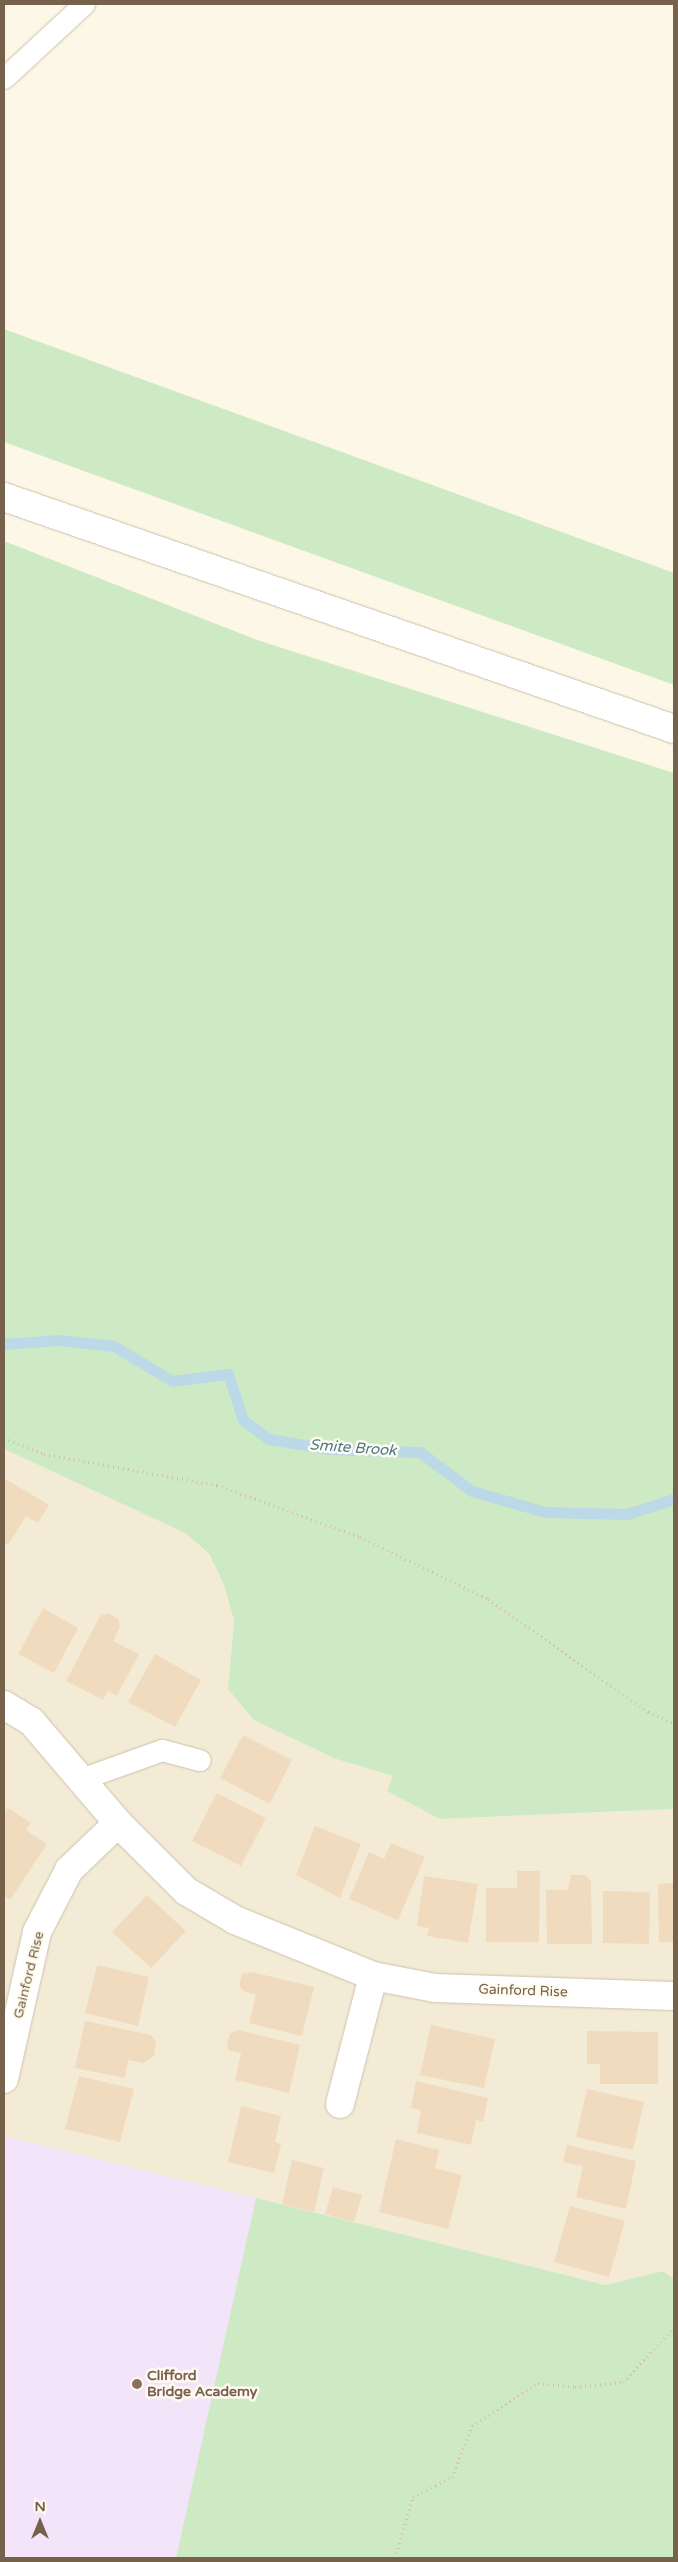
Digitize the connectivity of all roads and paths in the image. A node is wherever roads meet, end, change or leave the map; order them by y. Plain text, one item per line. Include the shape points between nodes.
1 (84, 4) edge
2 (4, 78) edge
3 (4, 497) edge
4 (674, 728) edge
5 (4, 1438) edge
6 (4, 1705) edge
7 (674, 1723) edge
8 (200, 1760) dead end
9 (81, 1779) junction
10 (118, 1823) junction
11 (373, 1976) junction
12 (674, 1996) edge
13 (9, 2033) edge
14 (4, 2079) edge
15 (340, 2104) dead end
16 (674, 2328) edge
17 (395, 2558) edge

1 - 2 lane
3 - 4 street
5 - 7 path via 44,1454 217,1485 360,1537 488,1598 648,1712
6 - 9 street, Gainford Rise via 31,1721
8 - 9 lane via 162,1750
9 - 10 street, Gainford Rise
10 - 11 street, Gainford Rise via 186,1891 235,1920
10 - 13 street, Gainford Rise via 69,1870 37,1932
11 - 12 street, Gainford Rise via 435,1988
11 - 15 street
13 - 14 street, Gainford Rise
16 - 17 path via 623,2382 575,2387 538,2383 472,2426 452,2477 413,2497

